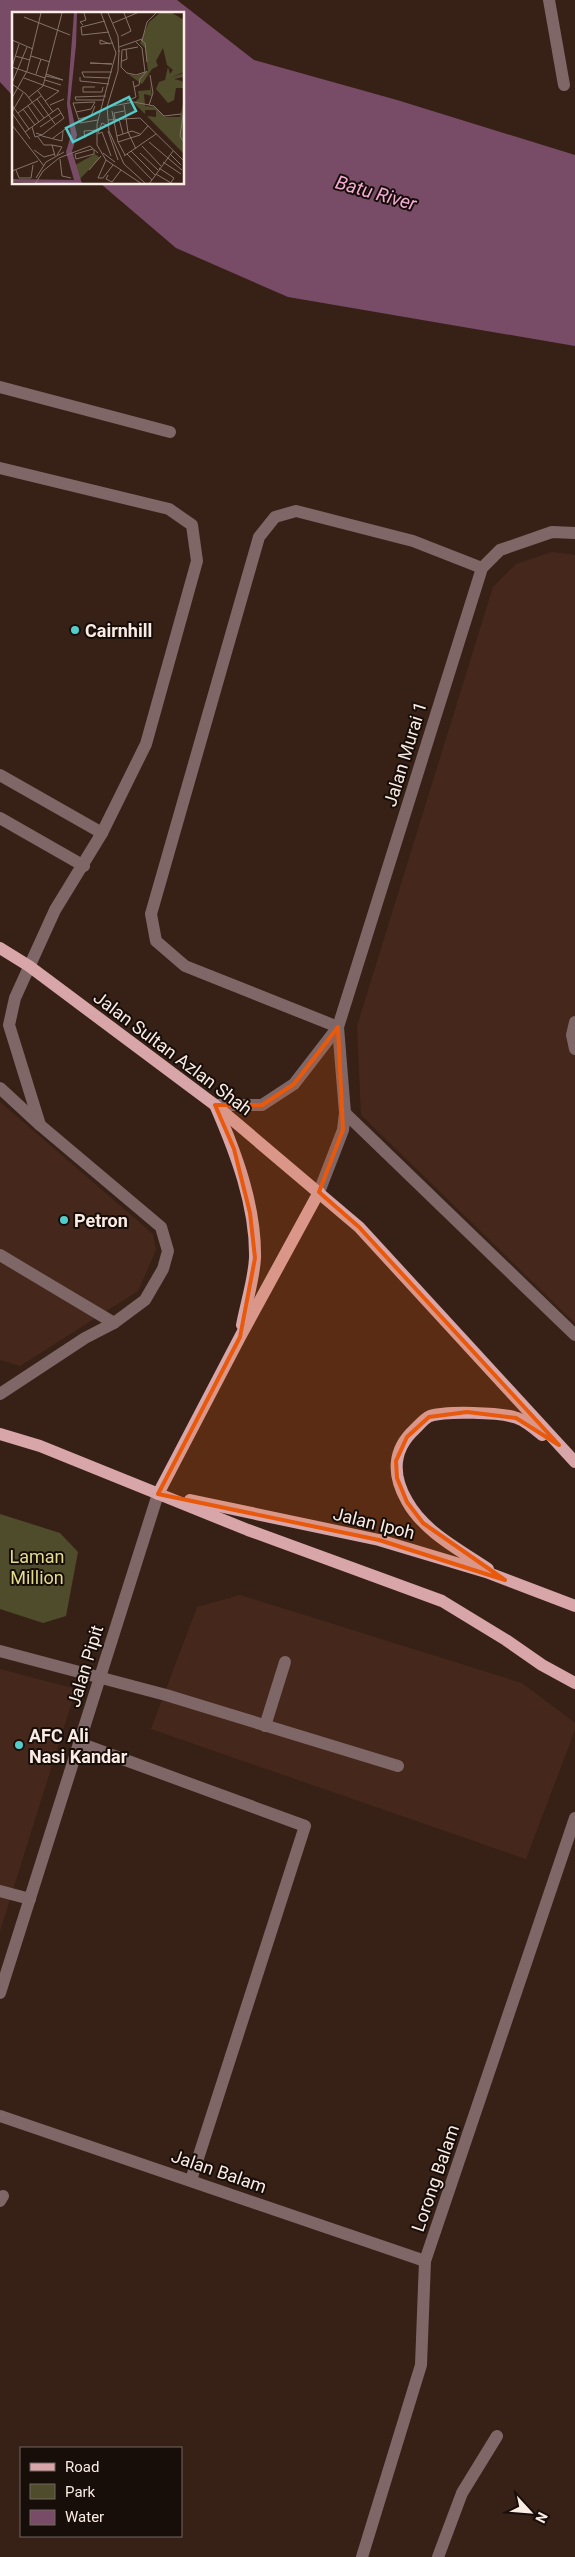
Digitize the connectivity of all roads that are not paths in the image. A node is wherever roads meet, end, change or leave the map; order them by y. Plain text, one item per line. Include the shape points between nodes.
1 (549, 0) edge
2 (564, 85) dead end
3 (0, 387) edge
4 (170, 432) dead end
5 (0, 468) edge
6 (575, 533) edge
7 (482, 568) junction
8 (0, 775) edge
9 (0, 818) edge
10 (102, 833) junction
11 (84, 866) junction
12 (0, 948) edge
13 (30, 966) junction
14 (575, 1022) edge
15 (338, 1027) junction
16 (575, 1049) edge
17 (0, 1088) edge
18 (215, 1105) junction
19 (345, 1113) junction
20 (40, 1125) junction
21 (319, 1192) junction
22 (0, 1255) edge
23 (114, 1323) junction
24 (575, 1336) edge
25 (240, 1337) junction
26 (0, 1394) edge
27 (0, 1434) edge
28 (559, 1445) junction
29 (575, 1462) edge
30 (158, 1494) junction
31 (505, 1580) junction
32 (575, 1606) edge
33 (0, 1651) edge
34 (286, 1662) dead end
35 (99, 1677) junction
36 (575, 1682) edge
37 (265, 1726) junction
38 (79, 1743) junction
39 (398, 1766) dead end
40 (575, 1818) edge
41 (0, 1891) edge
42 (30, 1899) junction
43 (0, 1993) edge
44 (0, 2116) edge
45 (191, 2180) junction
46 (426, 2261) junction
47 (497, 2436) dead end
48 (362, 2557) edge
49 (438, 2557) edge

1 - 2 street
3 - 4 street
5 - 10 street via 169,509 192,525 196,561 146,744
6 - 7 street, Jalan Murai 1 via 552,532 500,550
7 - 15 street, Jalan Murai 1
7 - 15 street via 413,540 296,511 275,517 259,537 151,914 156,941 185,966
8 - 10 street
9 - 11 street
10 - 11 street
11 - 13 street via 55,910
12 - 13 main road, Jalan Sultan Azlan Shah
13 - 18 main road, Jalan Sultan Azlan Shah
13 - 20 street via 9,1025
14 - 16 street via 572,1036
15 - 18 street, Jalan Murai 1 via 294,1084 262,1105
15 - 19 street, Jalan Murai 1
17 - 20 street
18 - 21 main road, Jalan Sultan Azlan Shah
18 - 25 main road via 234,1149 250,1213 255,1258
19 - 21 street, Jalan Murai 1 via 343,1130
19 - 24 street
20 - 23 street via 161,1227 168,1251 163,1269 145,1300
21 - 25 main road
21 - 28 main road via 359,1227
22 - 23 street
23 - 26 street via 85,1338
25 - 30 main road
27 - 30 main road via 40,1446
28 - 29 main road
28 - 31 main road via 516,1418 467,1412 429,1416 407,1437 396,1461 397,1478 407,1502 423,1523
30 - 31 main road, Jalan Ipoh via 379,1540
30 - 35 street, Jalan Pipit
30 - 36 main road via 442,1601 542,1665
31 - 32 main road, Jalan Ipoh
33 - 35 street
34 - 37 street
35 - 37 street via 166,1694
35 - 38 street, Jalan Pipit
37 - 39 street
38 - 42 street, Jalan Pipit
38 - 45 street via 305,1826
40 - 46 street, Lorong Balam
41 - 42 street
42 - 43 street, Jalan Pipit
44 - 45 street, Jalan Balam
45 - 46 street, Jalan Balam
46 - 48 street, Lorong Balam via 421,2365
47 - 49 street via 462,2493

